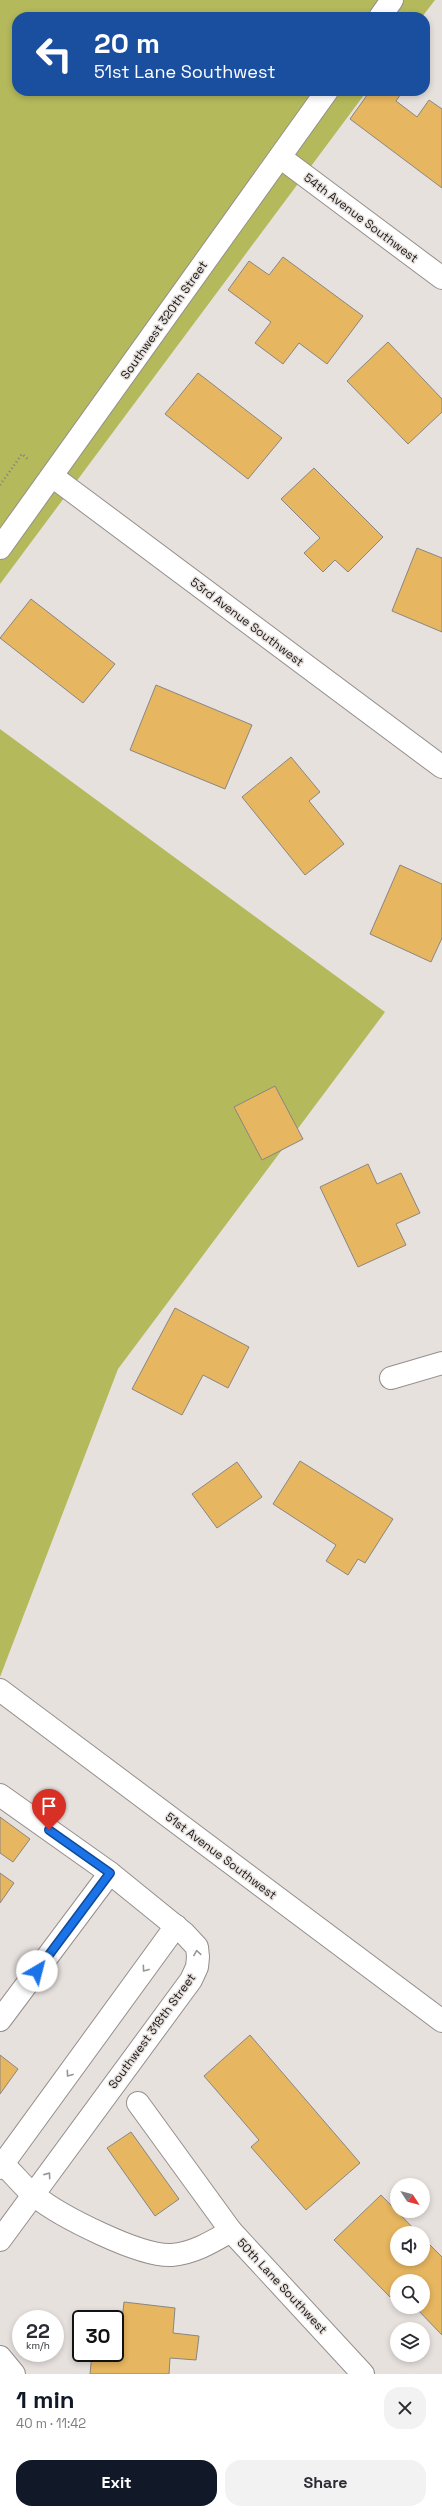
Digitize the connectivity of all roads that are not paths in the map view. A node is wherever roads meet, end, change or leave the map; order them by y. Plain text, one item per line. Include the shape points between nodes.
1 (392, 0) edge
2 (384, 12) edge
3 (323, 96) edge
4 (280, 157) junction
5 (442, 278) edge
6 (52, 476) junction
7 (0, 548) edge
8 (442, 767) edge
9 (442, 1363) edge
10 (391, 1378) dead end
11 (0, 1690) edge
12 (0, 1795) edge
13 (110, 1873) junction
14 (176, 1926) junction
15 (0, 2020) edge
16 (442, 2021) edge
17 (138, 2103) dead end
18 (1, 2164) edge
19 (34, 2195) junction
20 (231, 2231) junction
21 (0, 2240) edge
22 (0, 2357) edge
23 (14, 2374) edge
24 (363, 2374) edge

1 - 2 street
3 - 4 street, Southwest 320th Street
4 - 5 street, 54th Avenue Southwest
4 - 6 street, Southwest 320th Street
6 - 7 street, Southwest 320th Street
6 - 8 street, 53rd Avenue Southwest
9 - 10 street
11 - 16 street, 51st Avenue Southwest
12 - 13 street, Southwest 318th Street
13 - 14 street, Southwest 318th Street
13 - 15 street
14 -> 18 street
19 -> 14 street, Southwest 318th Street via 191,1980 197,1967 196,1947
17 - 20 street
18 - 19 street, 50th Lane Southwest
19 - 20 street, 50th Lane Southwest via 51,2208 101,2233 159,2254 187,2252 205,2246
19 - 21 street, Southwest 318th Street
20 - 24 street, 50th Lane Southwest
22 - 23 street

